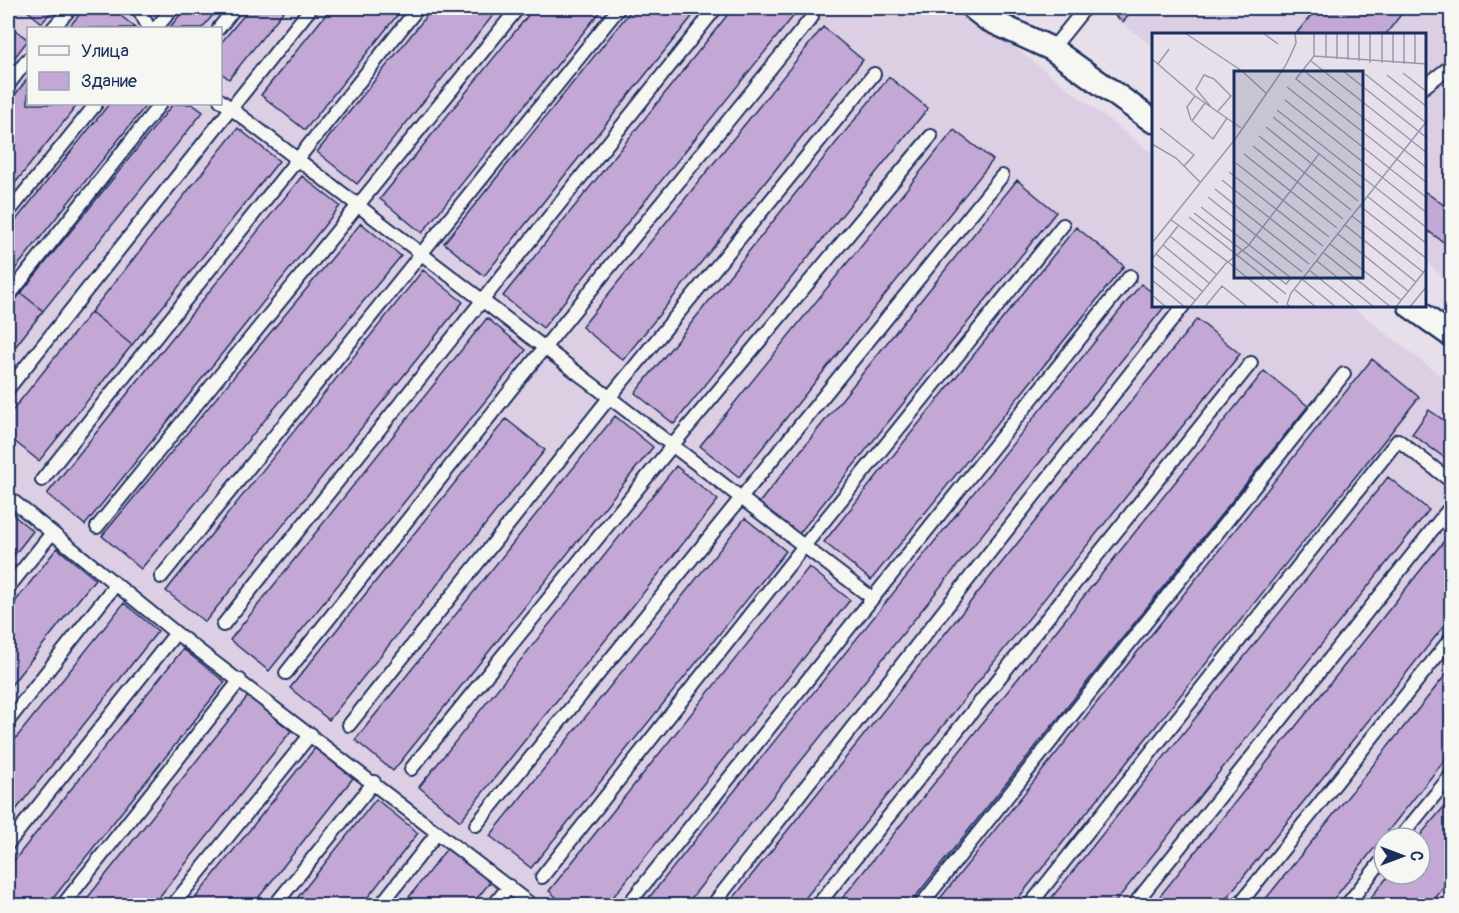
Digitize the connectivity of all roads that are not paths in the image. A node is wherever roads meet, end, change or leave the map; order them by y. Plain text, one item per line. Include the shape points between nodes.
1 (70, 8) edge
2 (138, 8) edge
3 (173, 8) edge
4 (235, 8) edge
5 (311, 8) edge
6 (418, 8) edge
7 (518, 8) edge
8 (619, 8) edge
9 (716, 8) edge
10 (973, 8) edge
11 (1084, 8) edge
12 (812, 17) dead end
13 (54, 27) edge
14 (149, 27) edge
15 (157, 27) edge
16 (220, 27) edge
17 (1052, 49) junction
18 (27, 60) edge
19 (1452, 65) edge
20 (874, 74) dead end
21 (8, 85) edge
22 (1426, 86) edge
23 (222, 101) edge
24 (95, 105) edge
25 (159, 105) edge
26 (232, 108) junction
27 (1152, 120) edge
28 (931, 136) dead end
29 (297, 159) junction
30 (1002, 176) dead end
31 (358, 206) junction
32 (8, 213) edge
33 (1063, 225) dead end
34 (422, 254) junction
35 (1130, 276) dead end
36 (8, 297) edge
37 (481, 300) junction
38 (1181, 308) edge
39 (1413, 308) edge
40 (1452, 336) edge
41 (544, 348) junction
42 (1251, 363) dead end
43 (1344, 374) dead end
44 (8, 389) edge
45 (609, 398) junction
46 (672, 446) junction
47 (42, 480) dead end
48 (1452, 482) edge
49 (8, 497) edge
50 (741, 498) junction
51 (1452, 505) edge
52 (97, 527) dead end
53 (52, 533) junction
54 (804, 546) junction
55 (161, 577) dead end
56 (116, 584) junction
57 (8, 588) edge
58 (872, 598) junction
59 (223, 625) dead end
60 (176, 633) junction
61 (1452, 637) edge
62 (286, 673) dead end
63 (240, 680) junction
64 (8, 721) edge
65 (350, 725) dead end
66 (311, 734) junction
67 (411, 769) dead end
68 (1452, 774) edge
69 (374, 782) junction
70 (476, 825) dead end
71 (1410, 826) edge
72 (438, 832) junction
73 (8, 844) edge
74 (1372, 873) edge
75 (542, 877) dead end
76 (509, 886) junction
77 (62, 906) edge
78 (172, 906) edge
79 (274, 906) edge
80 (380, 906) edge
81 (493, 906) edge
82 (533, 906) edge
83 (627, 906) edge
84 (712, 906) edge
85 (817, 906) edge
86 (920, 906) edge
87 (1029, 906) edge
88 (1133, 906) edge
89 (1238, 906) edge
90 (1346, 906) edge

1 - 13 lane
2 - 14 lane
3 - 15 lane
4 - 16 lane
5 - 26 lane
6 - 29 lane
7 - 31 lane
8 - 34 lane
9 - 37 lane
10 - 17 street via 987,19
11 - 17 lane
12 - 41 lane
17 - 27 street
18 - 21 lane
19 - 22 lane
20 - 45 lane
23 - 26 lane
24 - 32 lane
25 - 36 lane
26 - 29 lane
26 - 44 lane
28 - 46 lane
29 - 31 lane
29 - 47 lane
30 - 50 lane
31 - 34 lane
31 - 52 lane
33 - 54 lane
34 - 37 lane
34 - 55 lane
35 - 58 lane
37 - 41 lane
37 - 59 lane
38 - 84 lane
39 - 40 street
41 - 45 lane
41 - 62 lane
42 - 85 lane
43 - 86 lane
45 - 46 lane
45 - 65 lane
46 - 50 lane
46 - 67 lane
48 - 87 lane via 1398,440
49 - 53 lane
50 - 54 lane
50 - 70 lane
51 - 88 lane
53 - 56 lane
53 - 57 lane
54 - 58 lane
54 - 75 lane
56 - 60 lane
56 - 64 lane
58 - 83 lane
60 - 63 lane
60 - 73 lane
61 - 89 lane
63 - 66 lane
63 - 77 lane
66 - 69 lane
66 - 78 lane
68 - 71 lane
69 - 72 lane
69 - 79 lane
72 - 76 lane
72 - 80 lane
74 - 90 lane
76 - 81 lane
76 - 82 lane

